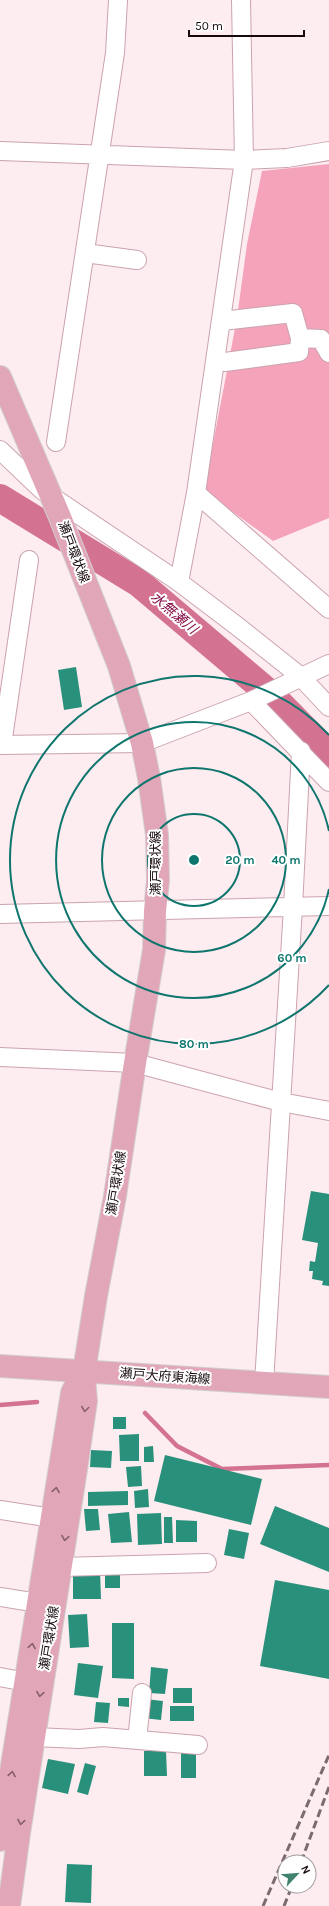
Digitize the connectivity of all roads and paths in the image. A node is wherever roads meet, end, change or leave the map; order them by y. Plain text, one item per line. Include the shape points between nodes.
1 (118, 0) edge
2 (241, 0) edge
3 (0, 151) edge
4 (329, 151) edge
5 (100, 155) junction
6 (244, 160) junction
7 (85, 253) junction
8 (137, 260) dead end
9 (222, 321) junction
10 (300, 338) junction
11 (329, 353) edge
12 (216, 360) junction
13 (0, 377) edge
14 (56, 442) dead end
15 (0, 450) edge
16 (196, 493) junction
17 (56, 507) junction
18 (28, 560) dead end
19 (179, 582) junction
20 (329, 609) edge
21 (329, 664) edge
22 (300, 676) junction
23 (251, 701) junction
24 (329, 707) edge
25 (142, 743) junction
26 (1, 745) edge
27 (301, 751) junction
28 (329, 782) edge
29 (329, 906) edge
30 (293, 907) junction
31 (155, 911) junction
32 (0, 914) edge
33 (0, 1057) edge
34 (135, 1063) junction
35 (281, 1102) junction
36 (329, 1111) edge
37 (0, 1366) edge
38 (84, 1370) junction
39 (264, 1383) junction
40 (329, 1387) edge
41 (0, 1510) edge
42 (52, 1518) junction
43 (207, 1563) dead end
44 (61, 1567) junction
45 (0, 1597) edge
46 (38, 1603) junction
47 (0, 1677) edge
48 (26, 1682) junction
49 (142, 1693) dead end
50 (34, 1736) junction
51 (137, 1740) junction
52 (198, 1745) dead end
53 (0, 1840) edge
54 (9, 1906) edge

1 - 5 street via 115,53
2 - 6 street
3 - 5 street
4 - 6 street via 287,158
5 - 6 street
5 - 7 street
6 - 9 street
7 - 8 street
7 - 14 street
9 - 10 street via 293,313
9 - 12 street
10 - 11 street via 322,339
10 - 12 street via 299,352 225,362
12 - 16 street
13 - 17 main road, 瀬戸環状線
15 - 17 street
16 - 19 street
16 - 20 street
17 - 19 street
17 - 25 main road, 瀬戸環状線 via 119,666
18 - 26 street
19 - 22 street
21 - 22 street
22 - 23 street
22 - 24 street
23 - 25 street
23 - 27 street
25 - 26 street
25 - 31 main road, 瀬戸環状線 via 156,835 158,880
27 - 28 street
27 - 30 street
29 - 30 street
30 - 31 street
30 - 35 street
31 - 32 street
31 - 34 main road, 瀬戸環状線 via 154,950
33 - 34 street
34 - 35 street
34 - 38 main road, 瀬戸環状線 via 115,1196
35 - 36 street
35 - 39 street
37 - 38 main road, 瀬戸大府東海線
38 - 39 main road, 瀬戸大府東海線
42 -> 38 main road, 瀬戸環状線 via 72,1393
38 -> 44 main road, 瀬戸環状線 via 86,1401
39 - 40 main road, 瀬戸大府東海線
41 - 42 street
42 - 46 main road, 瀬戸環状線
43 - 44 street
44 -> 50 main road, 瀬戸環状線
45 - 46 street
48 -> 46 main road, 瀬戸環状線
47 - 48 street
53 -> 48 main road, 瀬戸環状線
49 - 51 street
50 - 51 street
50 -> 54 main road, 瀬戸環状線
51 - 52 street

